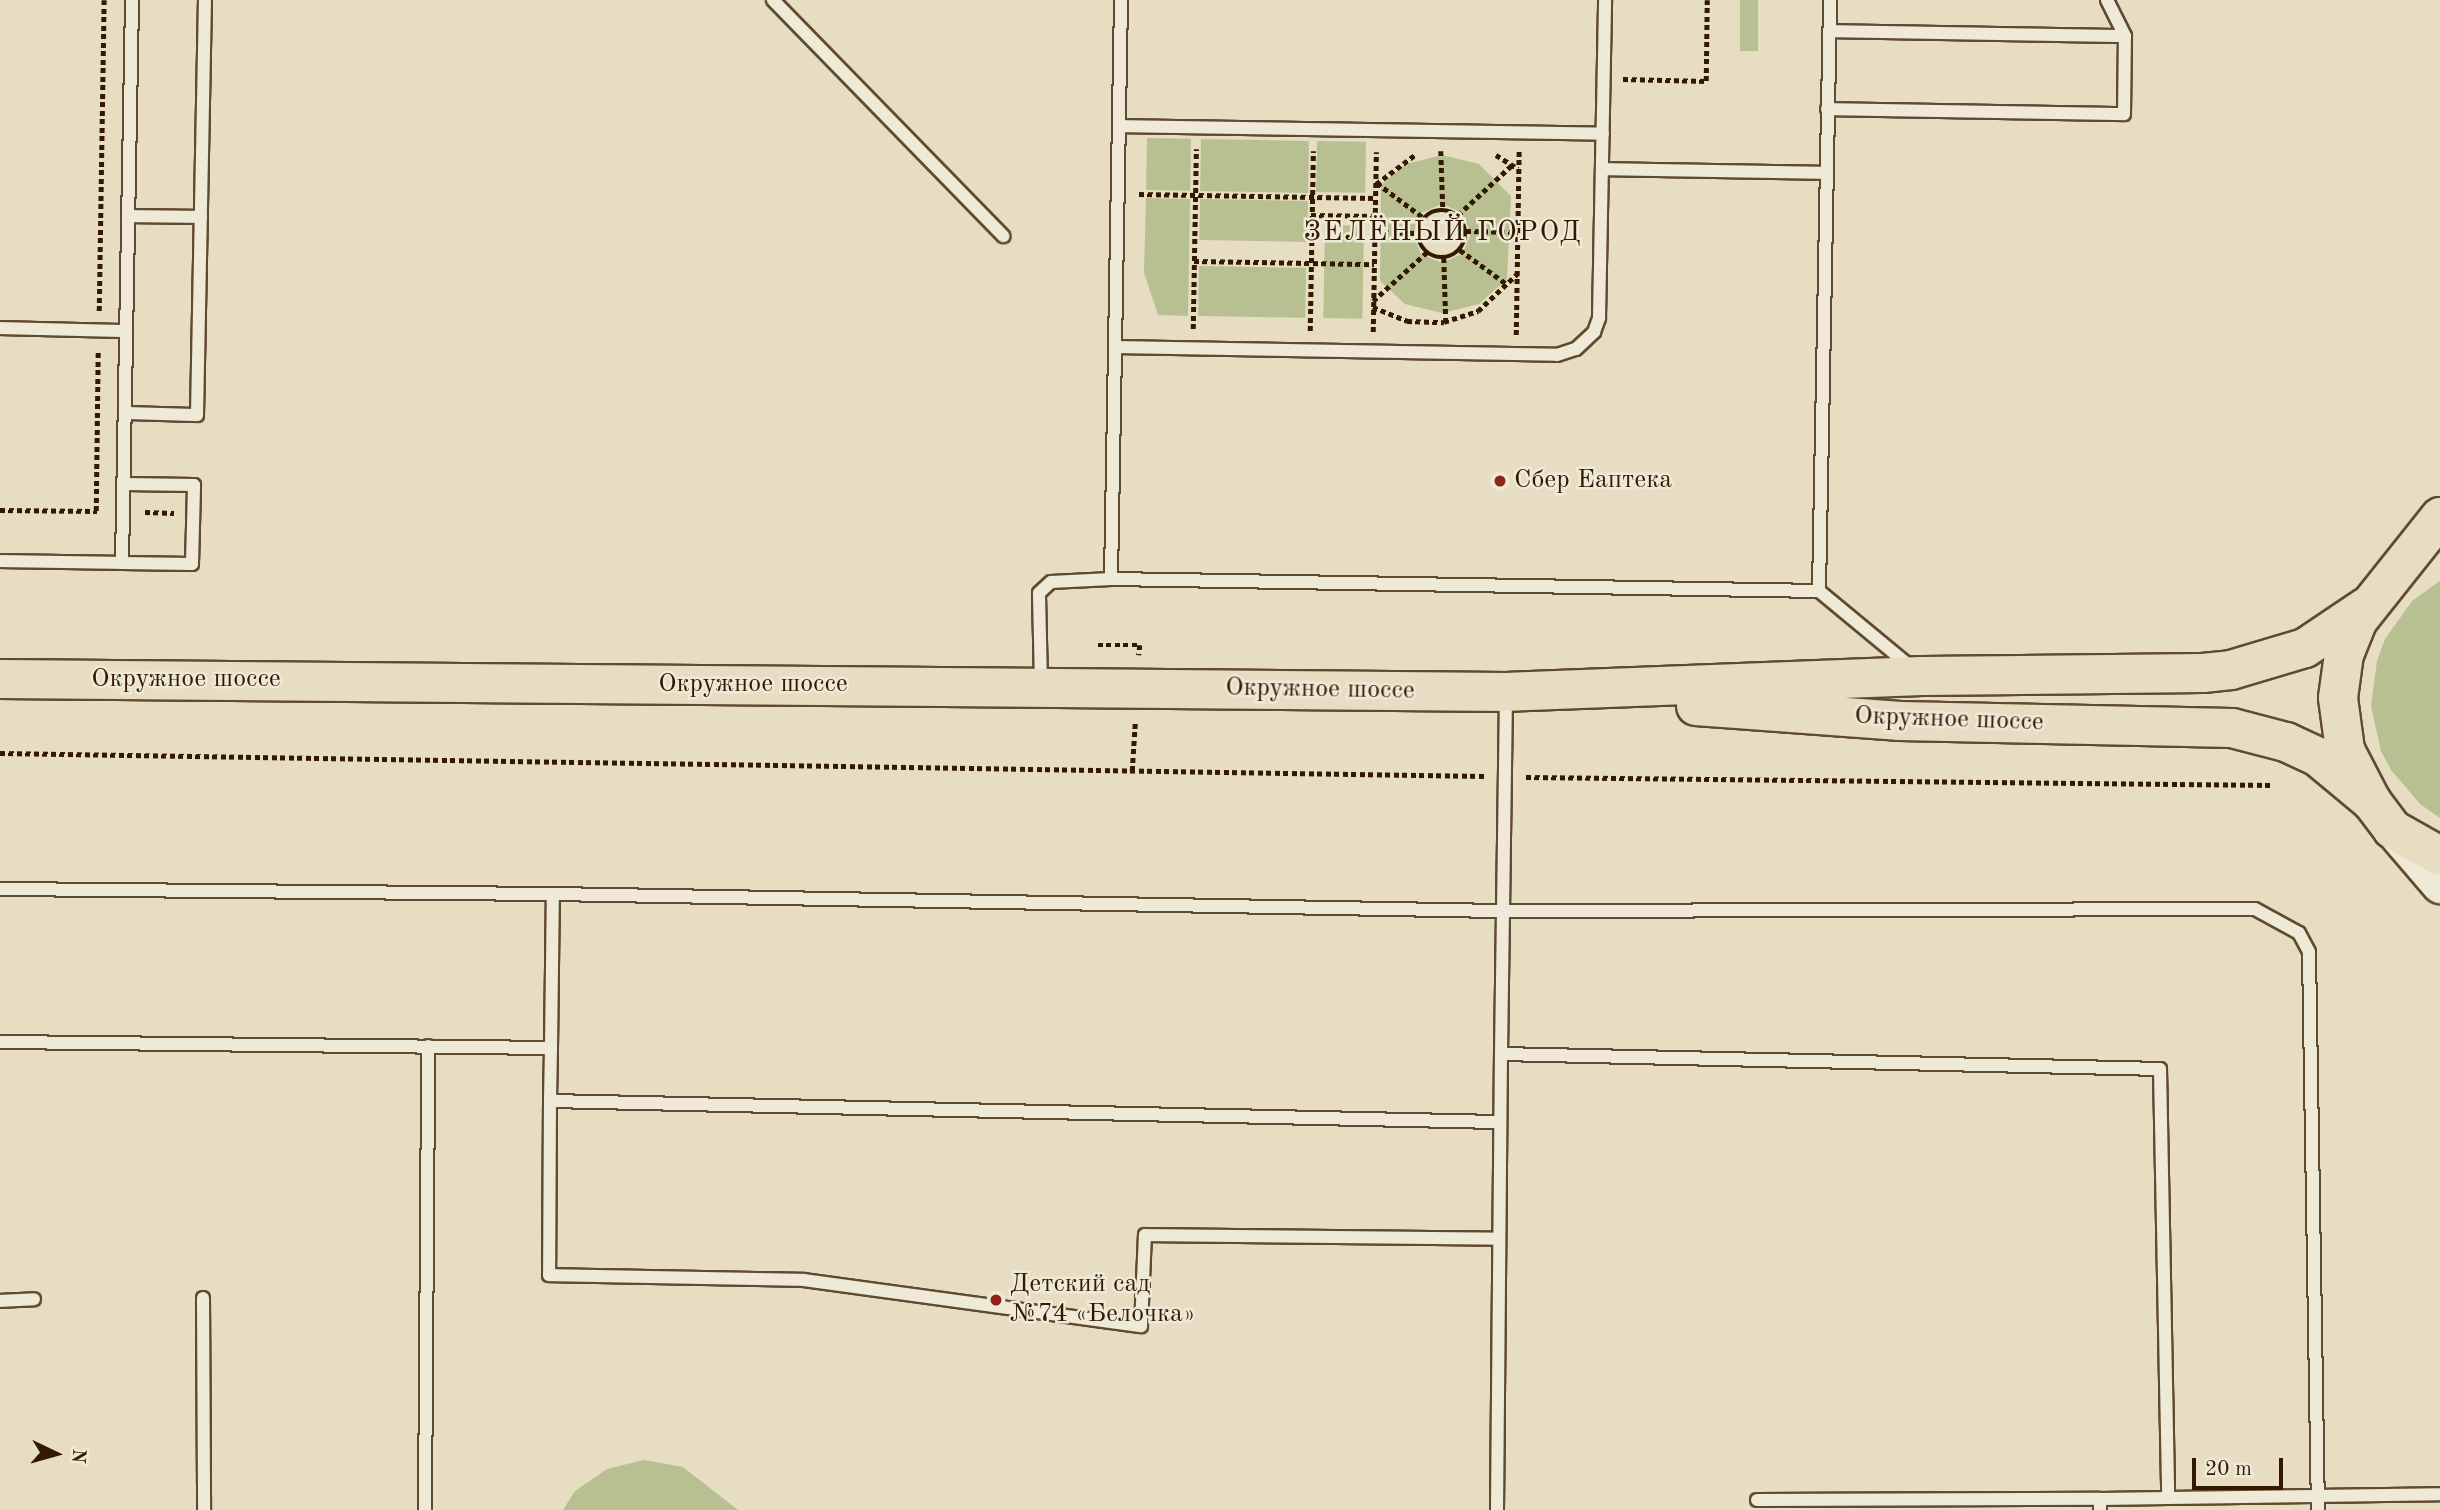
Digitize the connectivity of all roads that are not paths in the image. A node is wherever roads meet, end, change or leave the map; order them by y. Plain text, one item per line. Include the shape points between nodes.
1 (132, 0) edge
2 (205, 0) edge
3 (773, 0) edge
4 (1121, 0) edge
5 (1605, 0) edge
6 (1830, 0) edge
7 (2106, 0) edge
8 (1829, 31) junction
9 (2125, 36) junction
10 (1828, 109) junction
11 (1119, 126) junction
12 (1603, 134) junction
13 (1602, 169) junction
14 (1826, 173) junction
15 (128, 216) junction
16 (201, 217) junction
17 (1003, 236) dead end
18 (0, 328) edge
19 (126, 331) junction
20 (1115, 347) junction
21 (125, 414) junction
22 (124, 484) junction
23 (2440, 517) edge
24 (2440, 544) edge
25 (0, 561) edge
26 (122, 563) junction
27 (2399, 569) junction
28 (1111, 579) junction
29 (1819, 592) junction
30 (2366, 607) junction
31 (1922, 676) junction
32 (0, 679) edge
33 (1041, 687) junction
34 (1506, 692) junction
35 (2382, 816) junction
36 (2440, 856) edge
37 (2440, 884) edge
38 (0, 889) edge
39 (554, 894) junction
40 (1503, 911) junction
41 (0, 1042) edge
42 (428, 1046) junction
43 (551, 1048) junction
44 (1501, 1054) junction
45 (550, 1101) junction
46 (1499, 1122) junction
47 (1499, 1239) junction
48 (203, 1298) dead end
49 (34, 1299) dead end
50 (0, 1301) edge
51 (2440, 1494) edge
52 (2318, 1496) junction
53 (2168, 1497) junction
54 (1757, 1500) dead end
55 (2100, 1504) edge
56 (204, 1510) edge
57 (425, 1510) edge
58 (1497, 1510) edge
59 (2318, 1510) edge

1 - 15 lane
2 - 16 lane
3 - 17 lane
4 - 11 lane
5 - 12 lane
6 - 8 lane
7 - 9 lane
8 - 9 lane
8 - 10 lane
9 - 10 lane via 2124,114
10 - 14 lane
11 - 12 lane
11 - 20 lane
12 - 13 lane
13 - 14 lane
13 - 20 lane via 1600,318 1594,332 1567,353
14 - 29 lane
15 - 16 lane
15 - 19 lane
16 - 21 lane via 197,415
18 - 19 lane
19 - 21 lane
20 - 28 lane
21 - 22 lane
22 - 26 lane
22 - 26 lane via 194,485 192,564
23 - 27 main road
24 - 27 main road
25 - 26 lane
27 - 30 main road
28 - 29 lane
28 - 33 lane via 1051,582 1039,593
29 - 31 lane
30 - 31 main road, Окружное шоссе via 2305,648 2231,670
30 - 35 main road via 2344,654 2338,698 2345,750
31 - 34 main road, Окружное шоссе
32 - 33 main road, Окружное шоссе
33 - 34 main road, Окружное шоссе
34 - 35 main road, Окружное шоссе via 1900,721 2232,728 2286,742 2318,757
34 - 40 lane
35 - 36 main road, Окружное шоссе
35 - 37 main road
38 - 39 lane
39 - 40 lane
39 - 43 lane
40 - 44 lane
40 - 52 lane via 2255,909 2299,933 2309,952
41 - 42 lane
42 - 43 lane
42 - 57 lane
43 - 45 lane
44 - 46 lane
44 - 53 lane via 2160,1069
45 - 46 lane
45 - 47 lane via 549,1275 804,1280 1141,1326 1145,1236
46 - 47 lane
47 - 58 lane
48 - 56 lane
49 - 50 lane
51 - 52 lane
52 - 53 lane
52 - 59 lane
53 - 55 lane
54 - 55 lane

